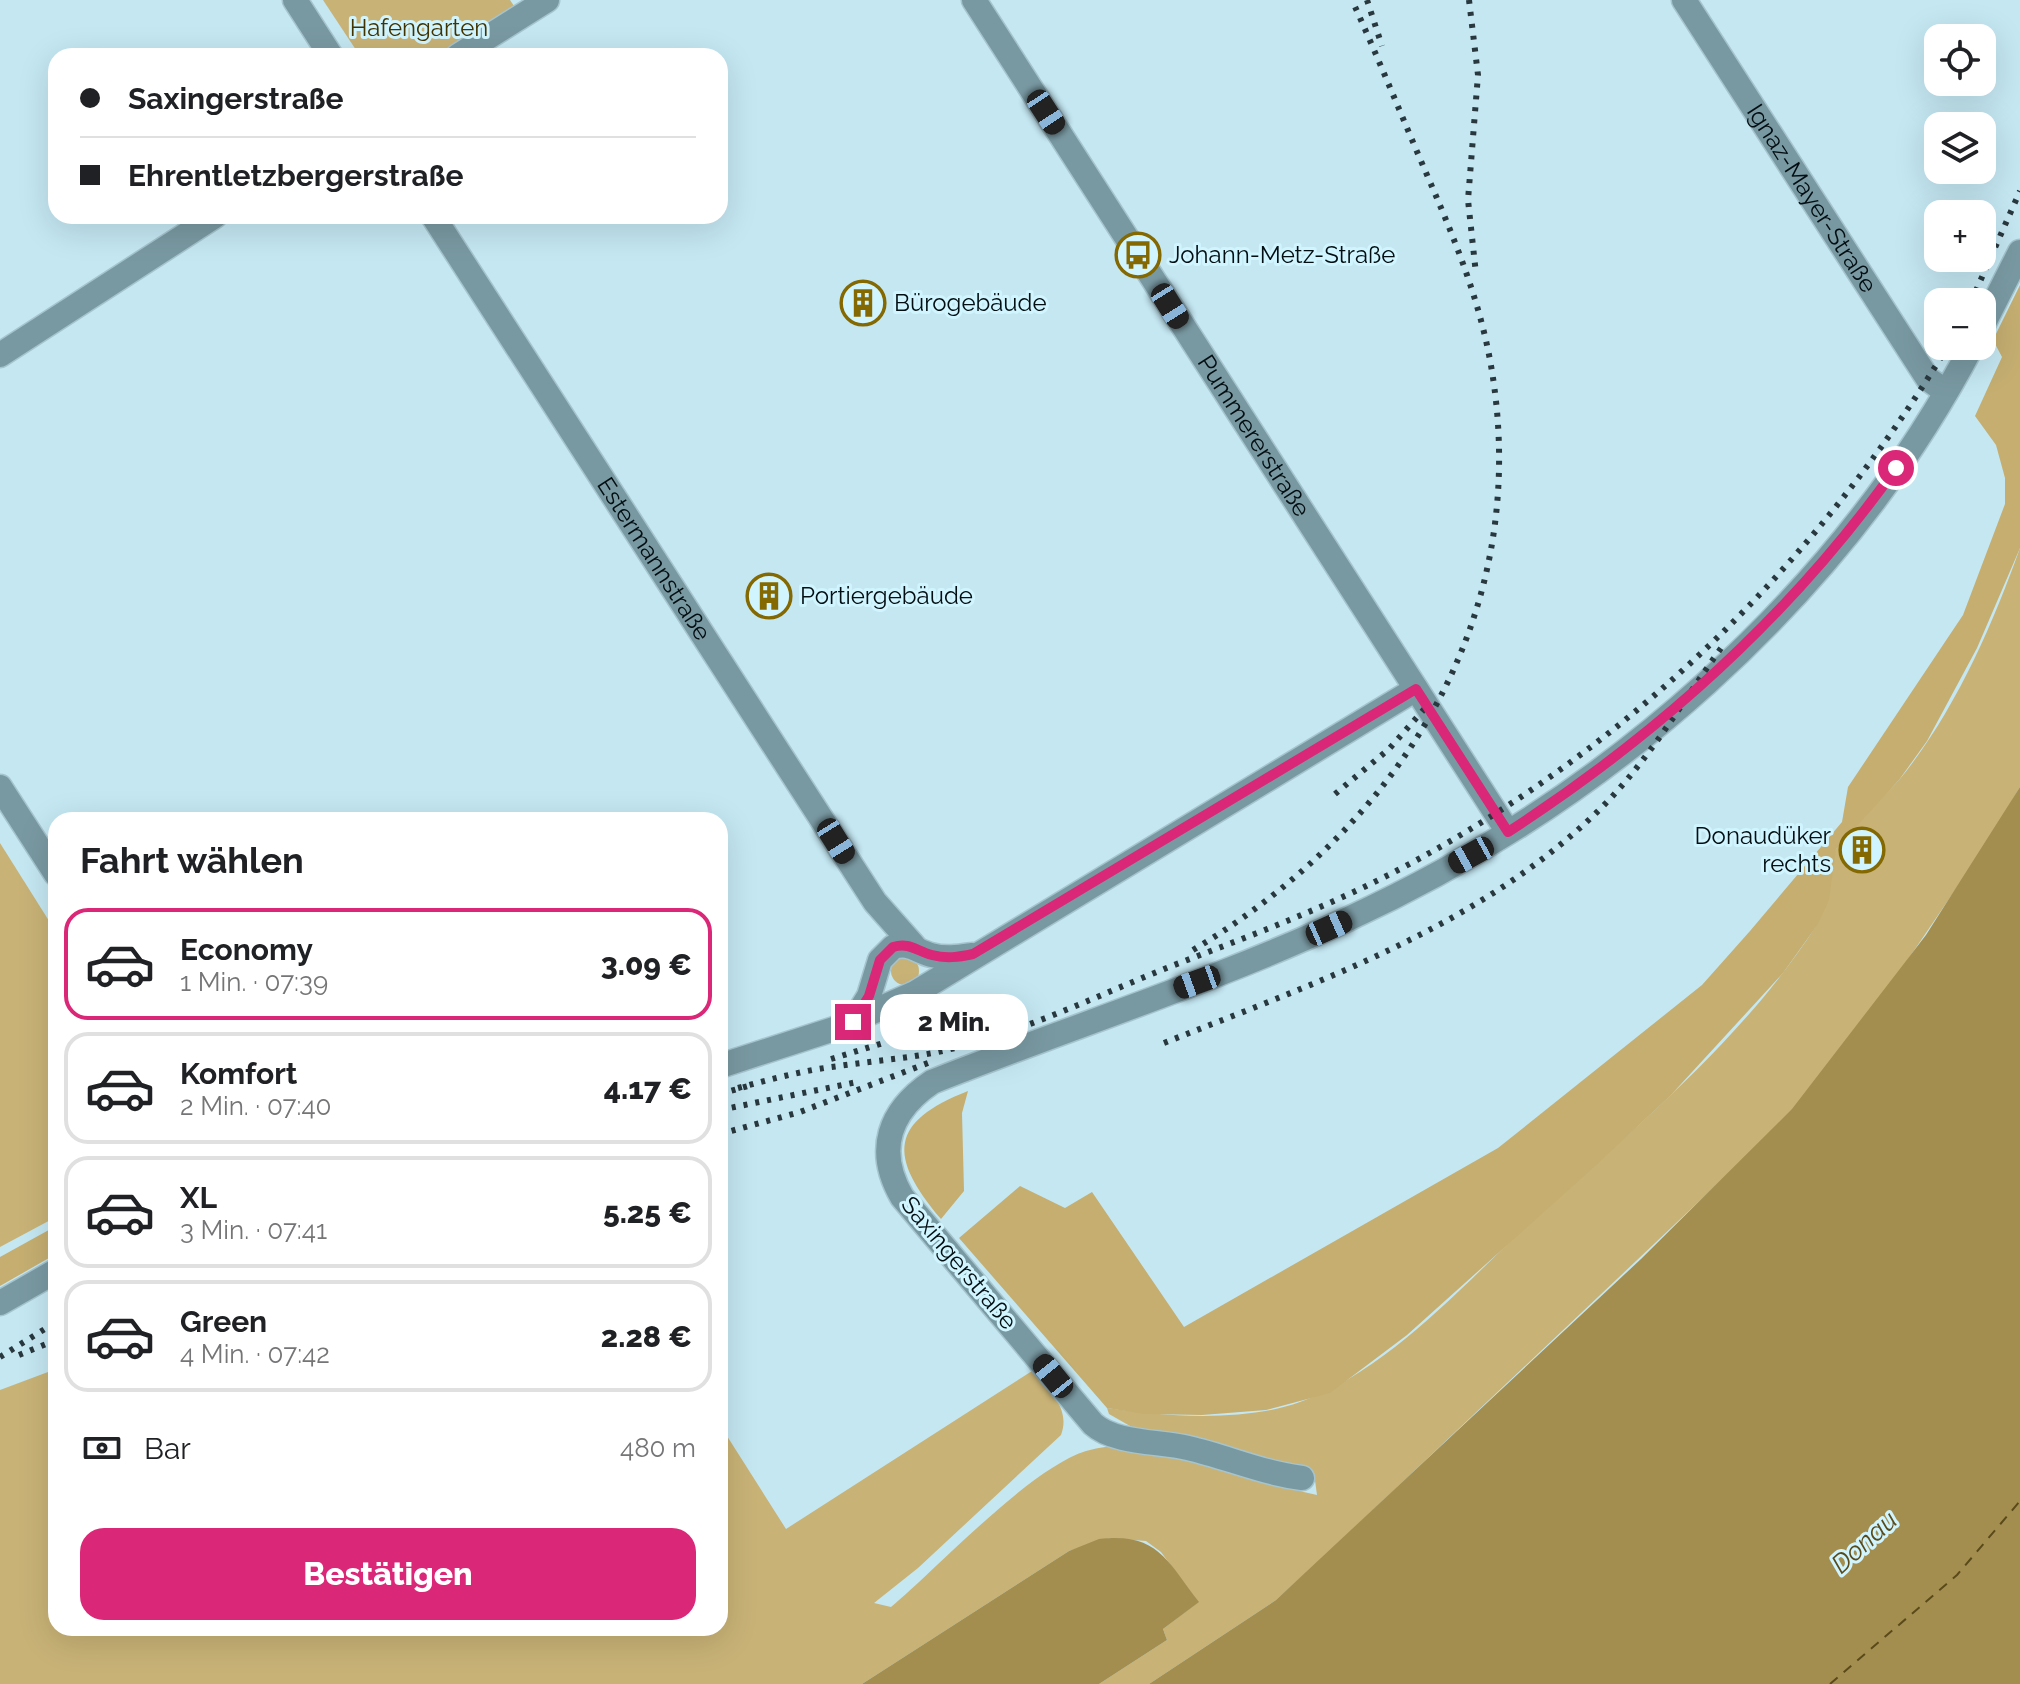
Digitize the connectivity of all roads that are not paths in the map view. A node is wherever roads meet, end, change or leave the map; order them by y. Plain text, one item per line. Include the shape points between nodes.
1 (295, 0) edge
2 (547, 0) edge
3 (974, 0) edge
4 (1684, 0) edge
5 (326, 48) edge
6 (471, 48) edge
7 (203, 224) edge
8 (438, 224) edge
9 (2020, 252) edge
10 (1996, 299) edge
11 (0, 355) edge
12 (1964, 360) edge
13 (1946, 392) junction
14 (1416, 689) junction
15 (0, 787) edge
16 (1508, 832) junction
17 (48, 862) edge
18 (875, 902) junction
19 (918, 949) junction
20 (973, 954) junction
21 (879, 965) junction
22 (918, 991) junction
23 (853, 1022) junction
24 (728, 1063) edge
25 (48, 1276) edge
26 (0, 1303) edge
27 (1302, 1478) dead end

1 - 5 street
2 - 6 street
3 - 14 street, Pummererstraße
4 - 13 street, Ignaz-Mayer-Straße via 1928,379
7 - 11 street
8 - 18 street, Estermannstraße
9 - 10 street
12 - 13 street, Saxingerstraße
13 - 16 street, Saxingerstraße via 1857,521 1762,631 1631,746
14 - 16 street, Pummererstraße
14 - 20 street
15 - 17 street
16 - 27 street, Saxingerstraße via 1430,878 1309,936 932,1082 900,1109 889,1133 888,1162 902,1197 1099,1429
18 - 19 street, Estermannstraße
18 - 21 street, Estermannstraße via 882,934
19 - 20 street via 946,958
19 - 21 street via 893,947
19 - 22 street via 929,972
20 - 22 street
21 - 22 street via 888,990 901,995
21 - 23 street
22 - 23 street
23 - 24 street
25 - 26 street

